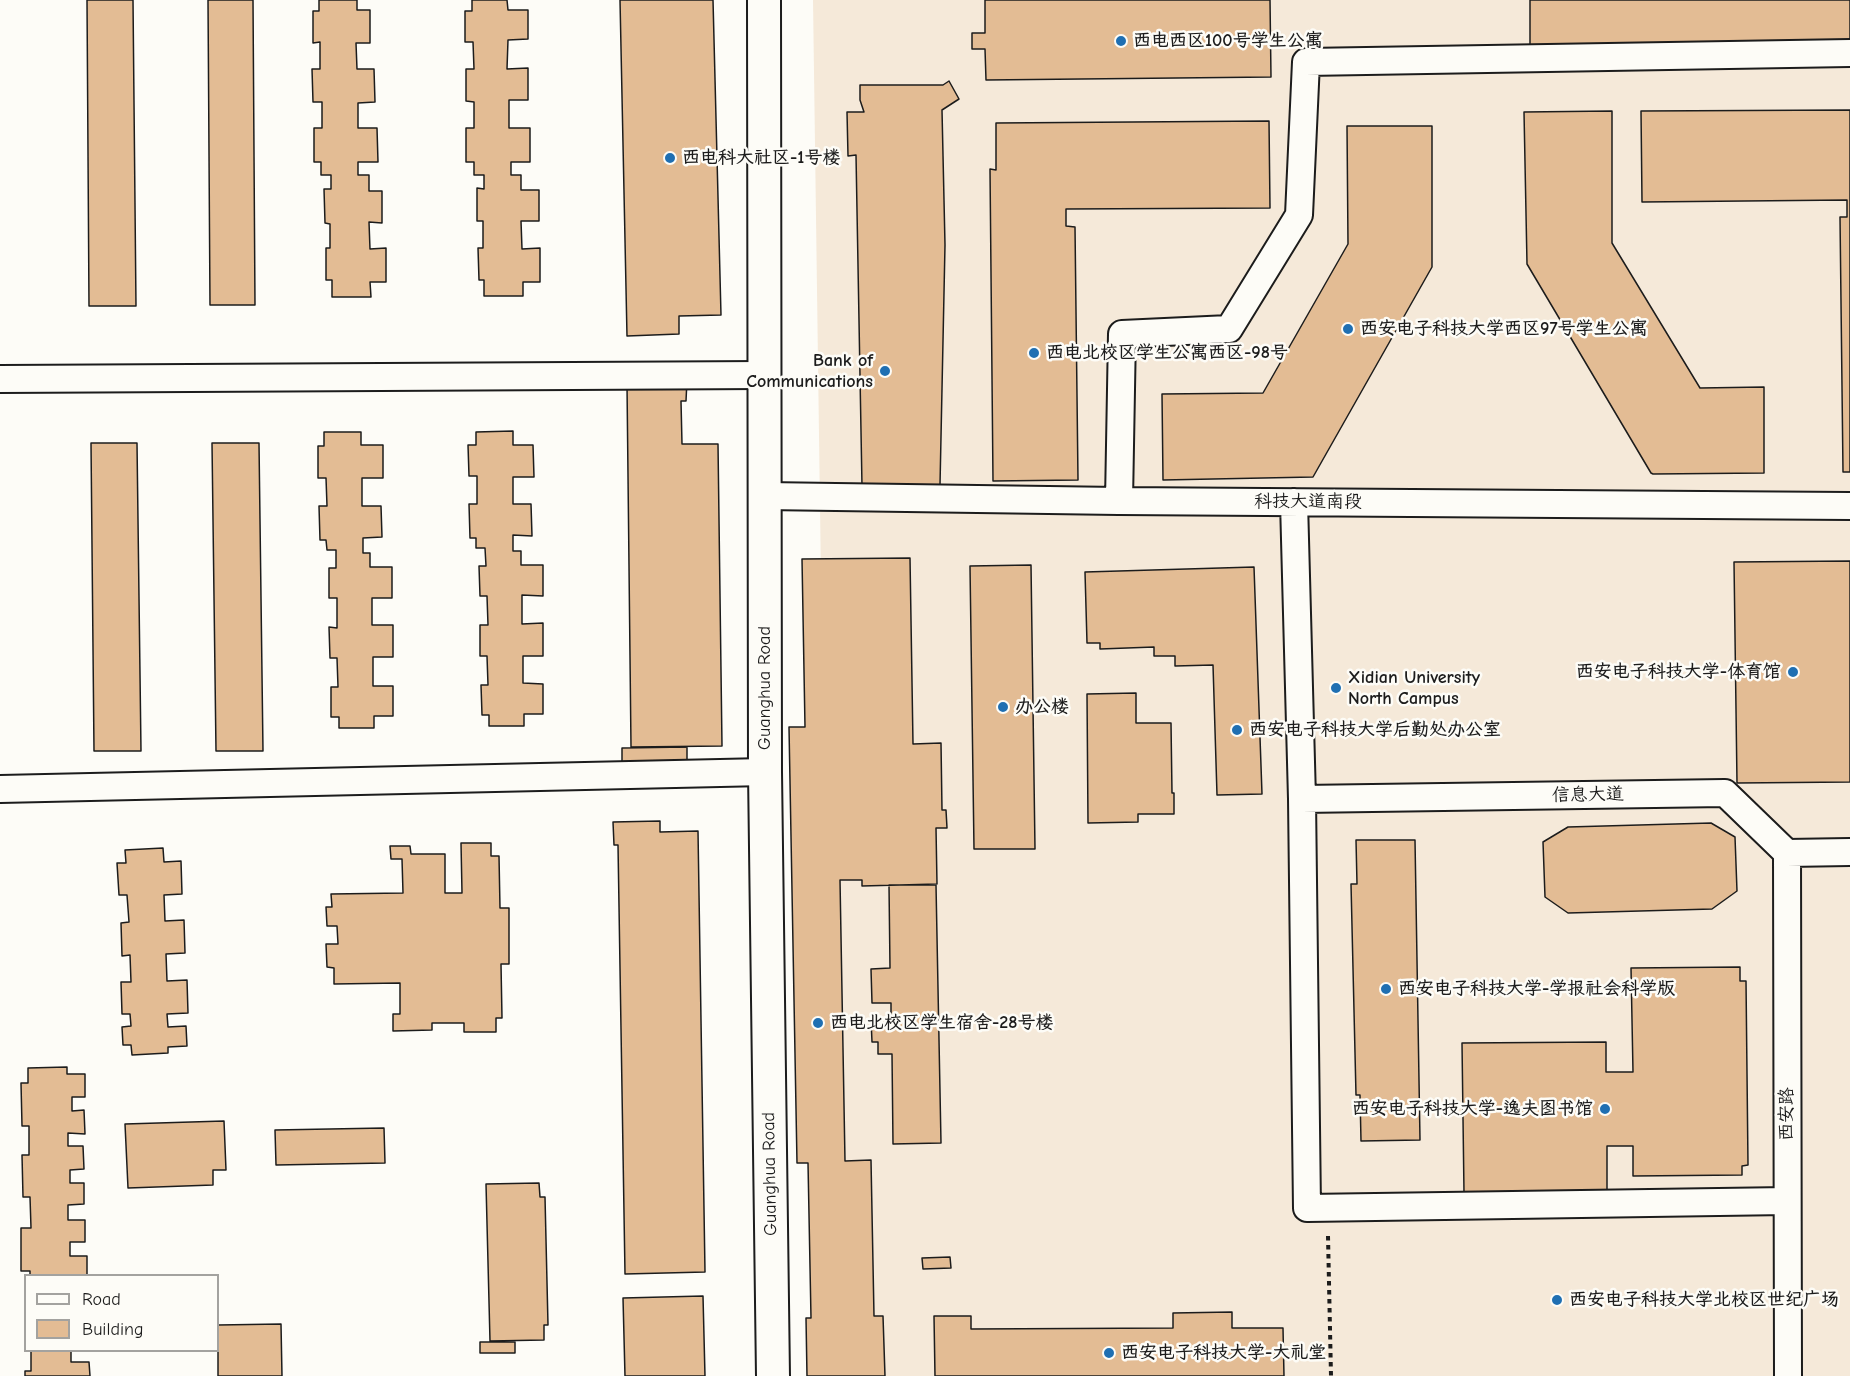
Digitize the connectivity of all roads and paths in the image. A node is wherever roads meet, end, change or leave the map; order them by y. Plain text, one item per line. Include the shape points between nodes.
1 (764, 0) edge
2 (1850, 53) edge
3 (763, 375) junction
4 (0, 379) edge
5 (765, 496) junction
6 (1119, 501) junction
7 (1294, 502) junction
8 (1850, 506) edge
9 (765, 772) junction
10 (0, 789) edge
11 (1302, 800) junction
12 (1850, 852) edge
13 (1787, 853) junction
14 (1787, 1201) junction
15 (1328, 1207) junction
16 (773, 1376) edge
17 (1331, 1376) edge
18 (1788, 1376) edge

1 - 3 street, Guanghua Road
2 - 6 street via 1306,63 1299,215 1229,329 1122,334
3 - 4 street
3 - 5 street, Guanghua Road
5 - 6 street, 科技大道南段
5 - 9 street, Guanghua Road
6 - 7 street, 科技大道南段
7 - 8 street, 科技大道南段
7 - 11 street
9 - 10 street
9 - 16 street, Guanghua Road
11 - 13 street, 信息大道 via 1725,793
11 - 15 street via 1307,1208
12 - 13 street
13 - 14 street, 西安路
14 - 15 street
14 - 18 street, 西安路
15 - 17 path

